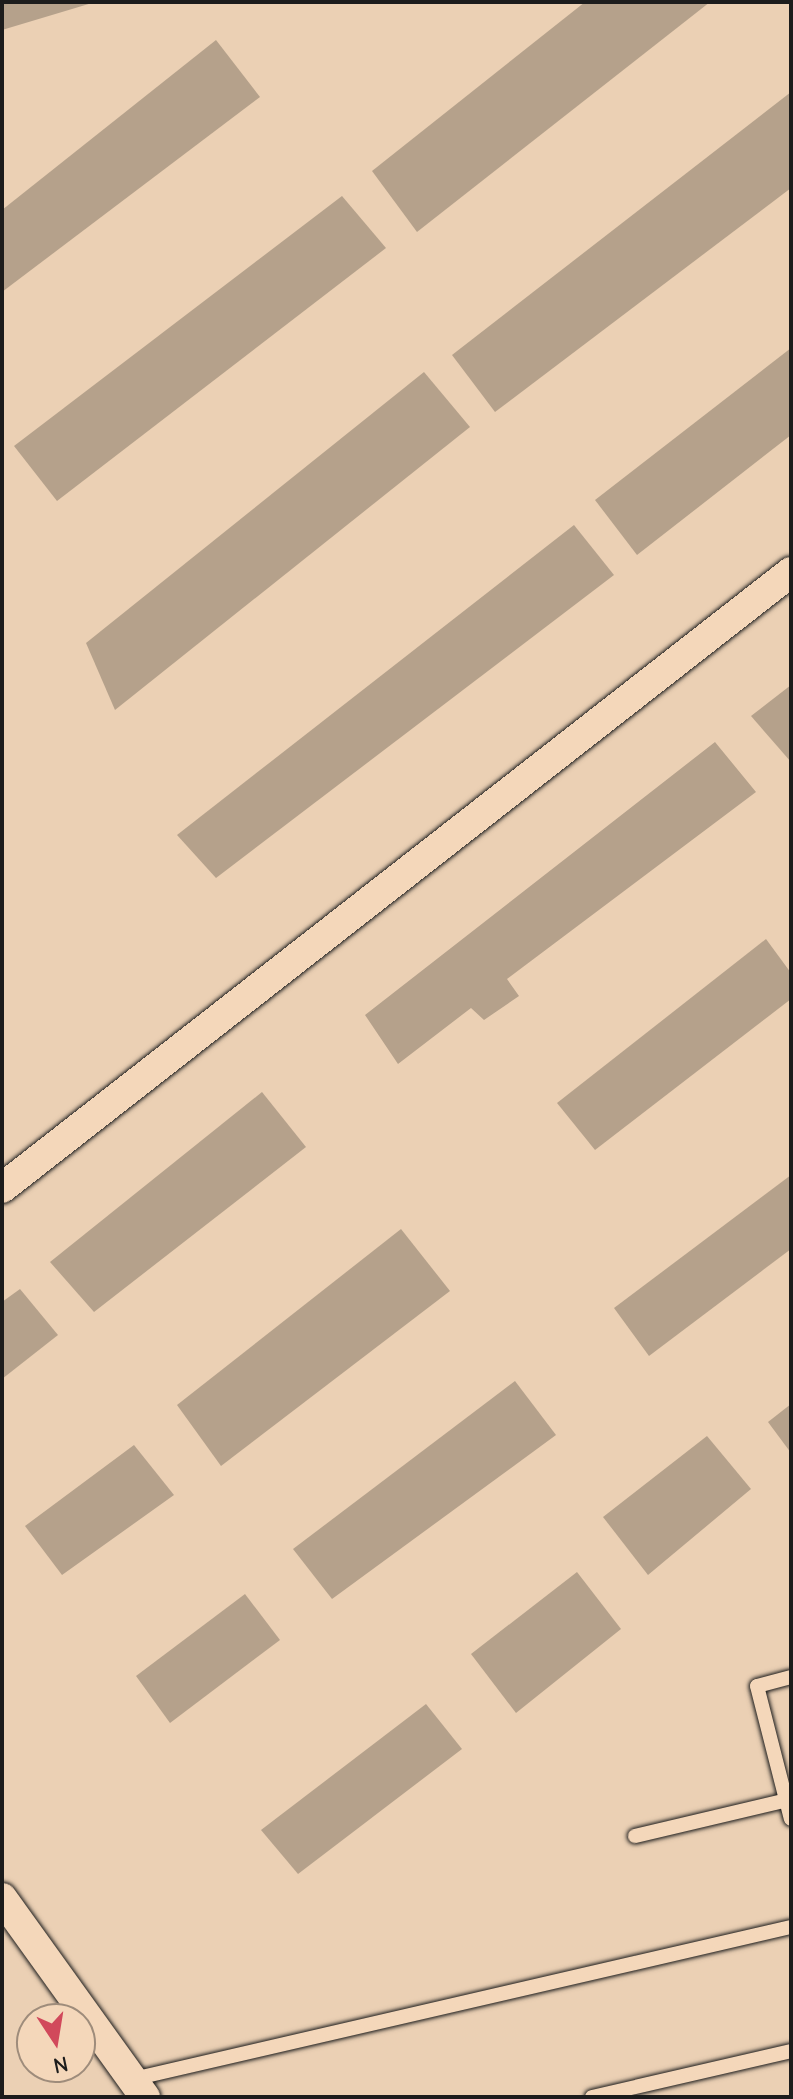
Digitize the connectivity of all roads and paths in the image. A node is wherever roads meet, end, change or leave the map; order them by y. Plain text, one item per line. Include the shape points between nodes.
1 (791, 572) edge
2 (2, 1188) edge
3 (791, 1677) edge
4 (789, 1800) edge
5 (791, 1819) edge
6 (635, 1836) dead end
7 (2, 1898) edge
8 (791, 1927) edge
9 (791, 2051) edge
10 (139, 2088) edge
11 (592, 2097) edge

1 - 2 street
3 - 4 lane via 757,1686
4 - 5 lane
4 - 6 lane
7 - 10 street
8 - 10 lane
9 - 11 lane

